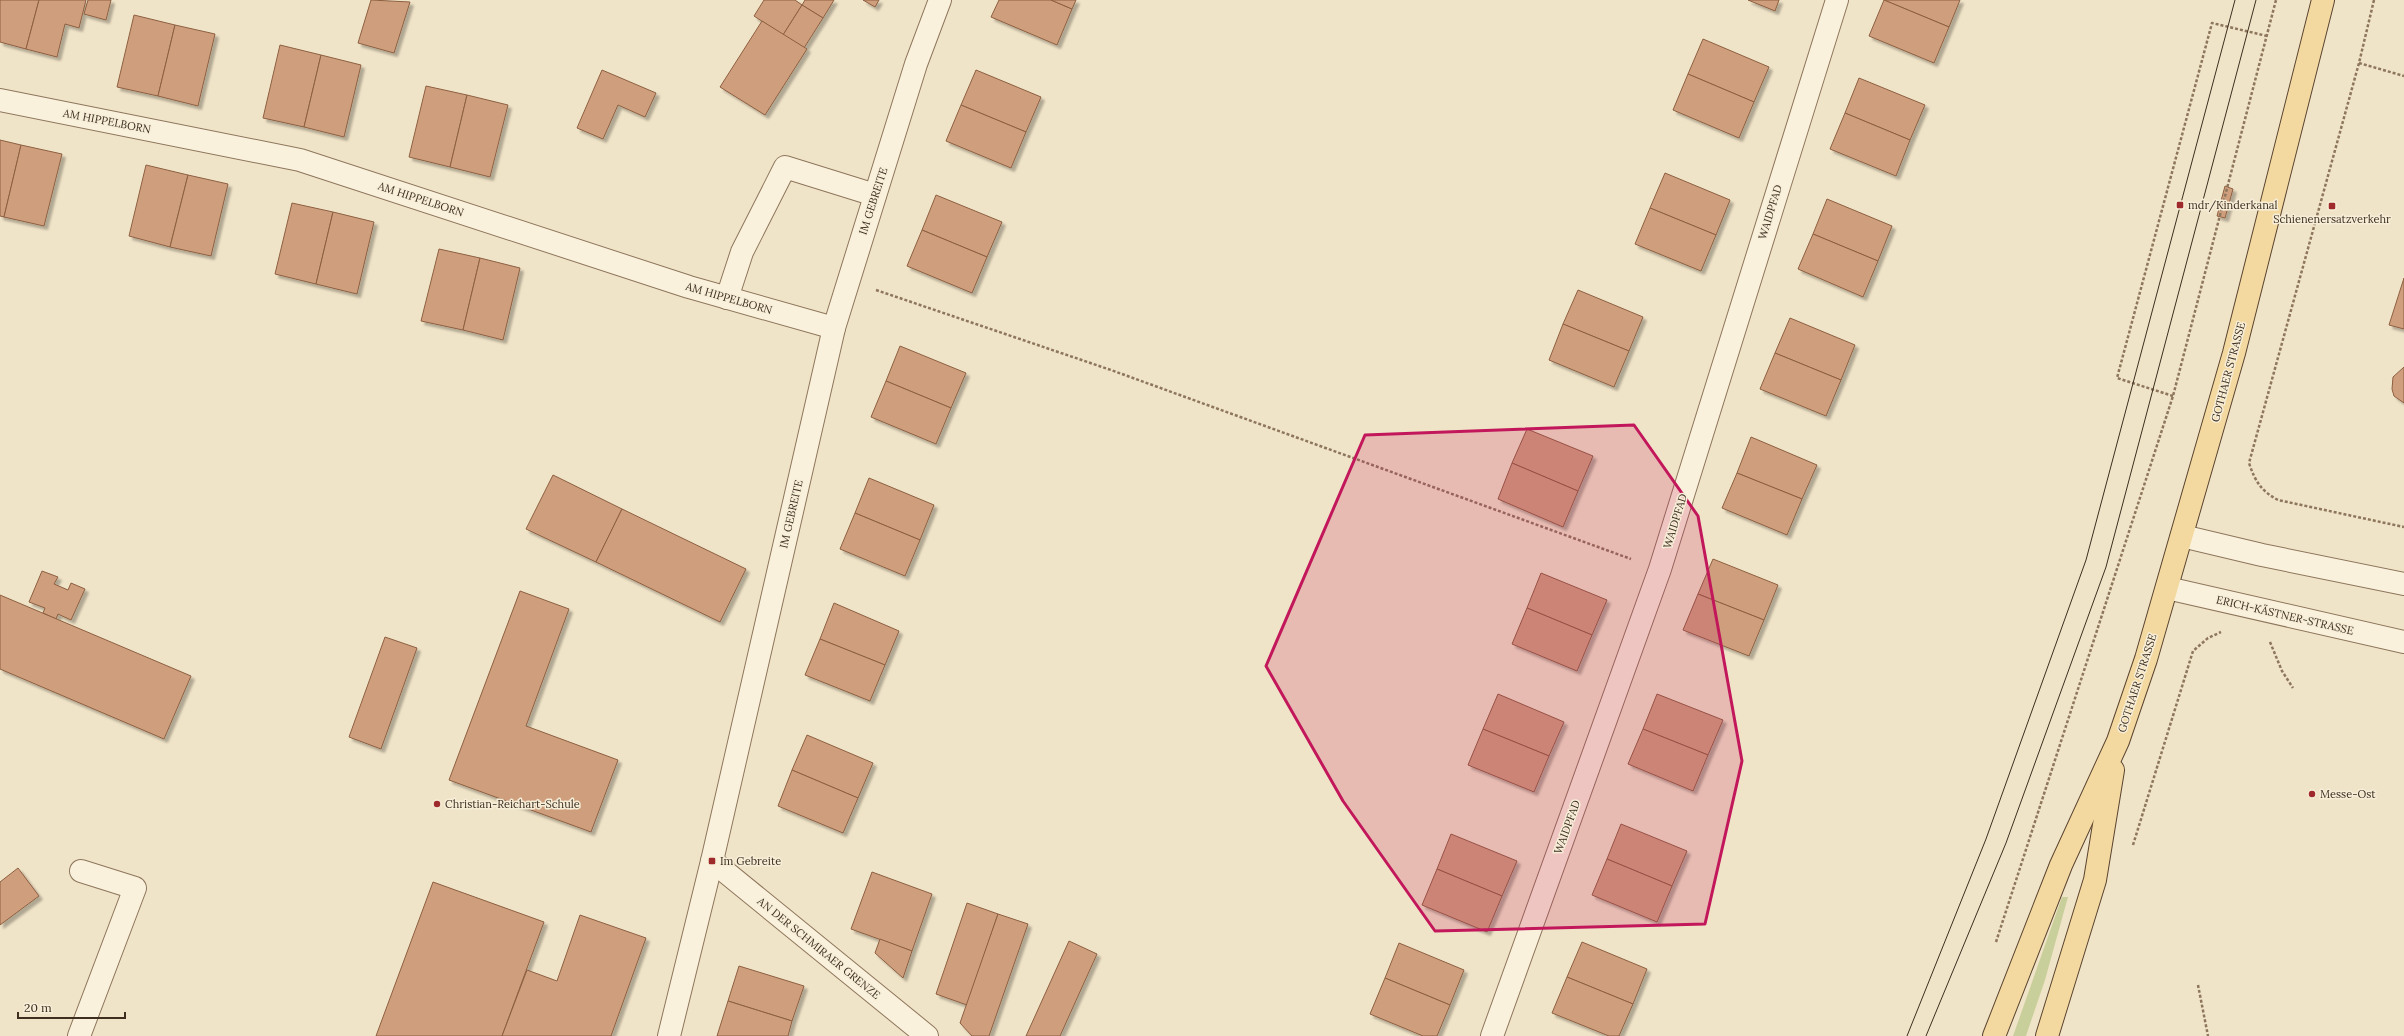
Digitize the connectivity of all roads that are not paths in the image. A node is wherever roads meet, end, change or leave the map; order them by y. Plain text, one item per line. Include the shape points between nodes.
1 (940, 0) edge
2 (1837, 0) edge
3 (2323, 0) edge
4 (0, 100) edge
5 (875, 195) junction
6 (728, 298) junction
7 (834, 328) junction
8 (2182, 536) junction
9 (2404, 584) edge
10 (2167, 588) junction
11 (2404, 642) edge
12 (2118, 741) junction
13 (712, 861) junction
14 (81, 871) dead end
15 (79, 1036) edge
16 (669, 1036) edge
17 (927, 1036) edge
18 (1492, 1036) edge
19 (1994, 1036) edge
20 (2047, 1036) edge

1 - 5 street, IM GEBREITE via 916,64
2 - 18 street, WAIDPFAD via 1660,569
3 - 8 main road, GOTHAER STRASSE via 2234,353
4 - 6 street, AM HIPPELBORN via 300,160
5 - 6 street via 785,167 742,252
5 - 7 street, IM GEBREITE
6 - 7 street, AM HIPPELBORN
7 - 13 street, IM GEBREITE
8 - 9 street
8 - 10 main road, GOTHAER STRASSE
10 - 11 street, ERICH-KÄSTNER-STRASSE
10 - 12 main road, GOTHAER STRASSE
12 - 19 main road, GOTHAER STRASSE via 2061,865
12 - 20 main road, GOTHAER STRASSE via 2095,880
13 - 16 street, IM GEBREITE
13 - 17 street, AN DER SCHMIRAER GRENZE
14 - 15 street via 135,888

